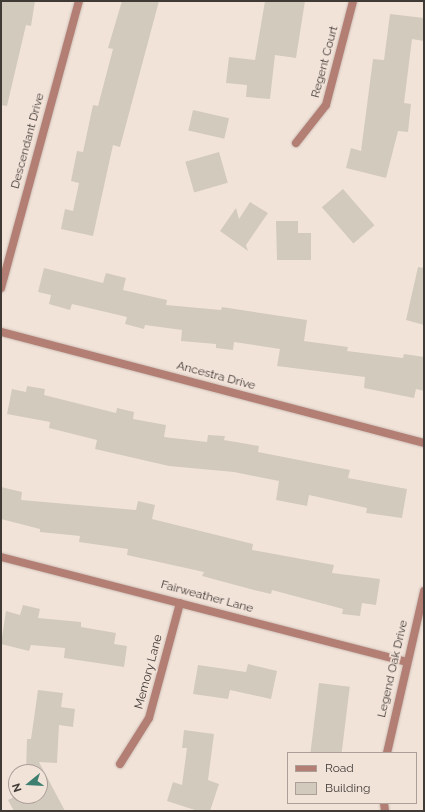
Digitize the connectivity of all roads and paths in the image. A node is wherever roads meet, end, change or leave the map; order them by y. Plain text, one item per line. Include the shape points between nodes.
1 (79, 1) edge
2 (353, 1) edge
3 (296, 143) dead end
4 (1, 288) edge
5 (1, 332) edge
6 (424, 442) edge
7 (1, 557) edge
8 (424, 591) edge
9 (180, 603) junction
10 (406, 662) junction
11 (387, 752) edge
12 (120, 764) dead end

1 - 4 street, Descendant Drive
2 - 3 street, Regent Court via 326,105
5 - 6 street, Ancestra Drive
7 - 9 street, Fairweather Lane
8 - 10 street, Legend Oak Drive
9 - 10 street, Fairweather Lane
9 - 12 street, Memory Lane via 149,718
10 - 11 street, Legend Oak Drive

